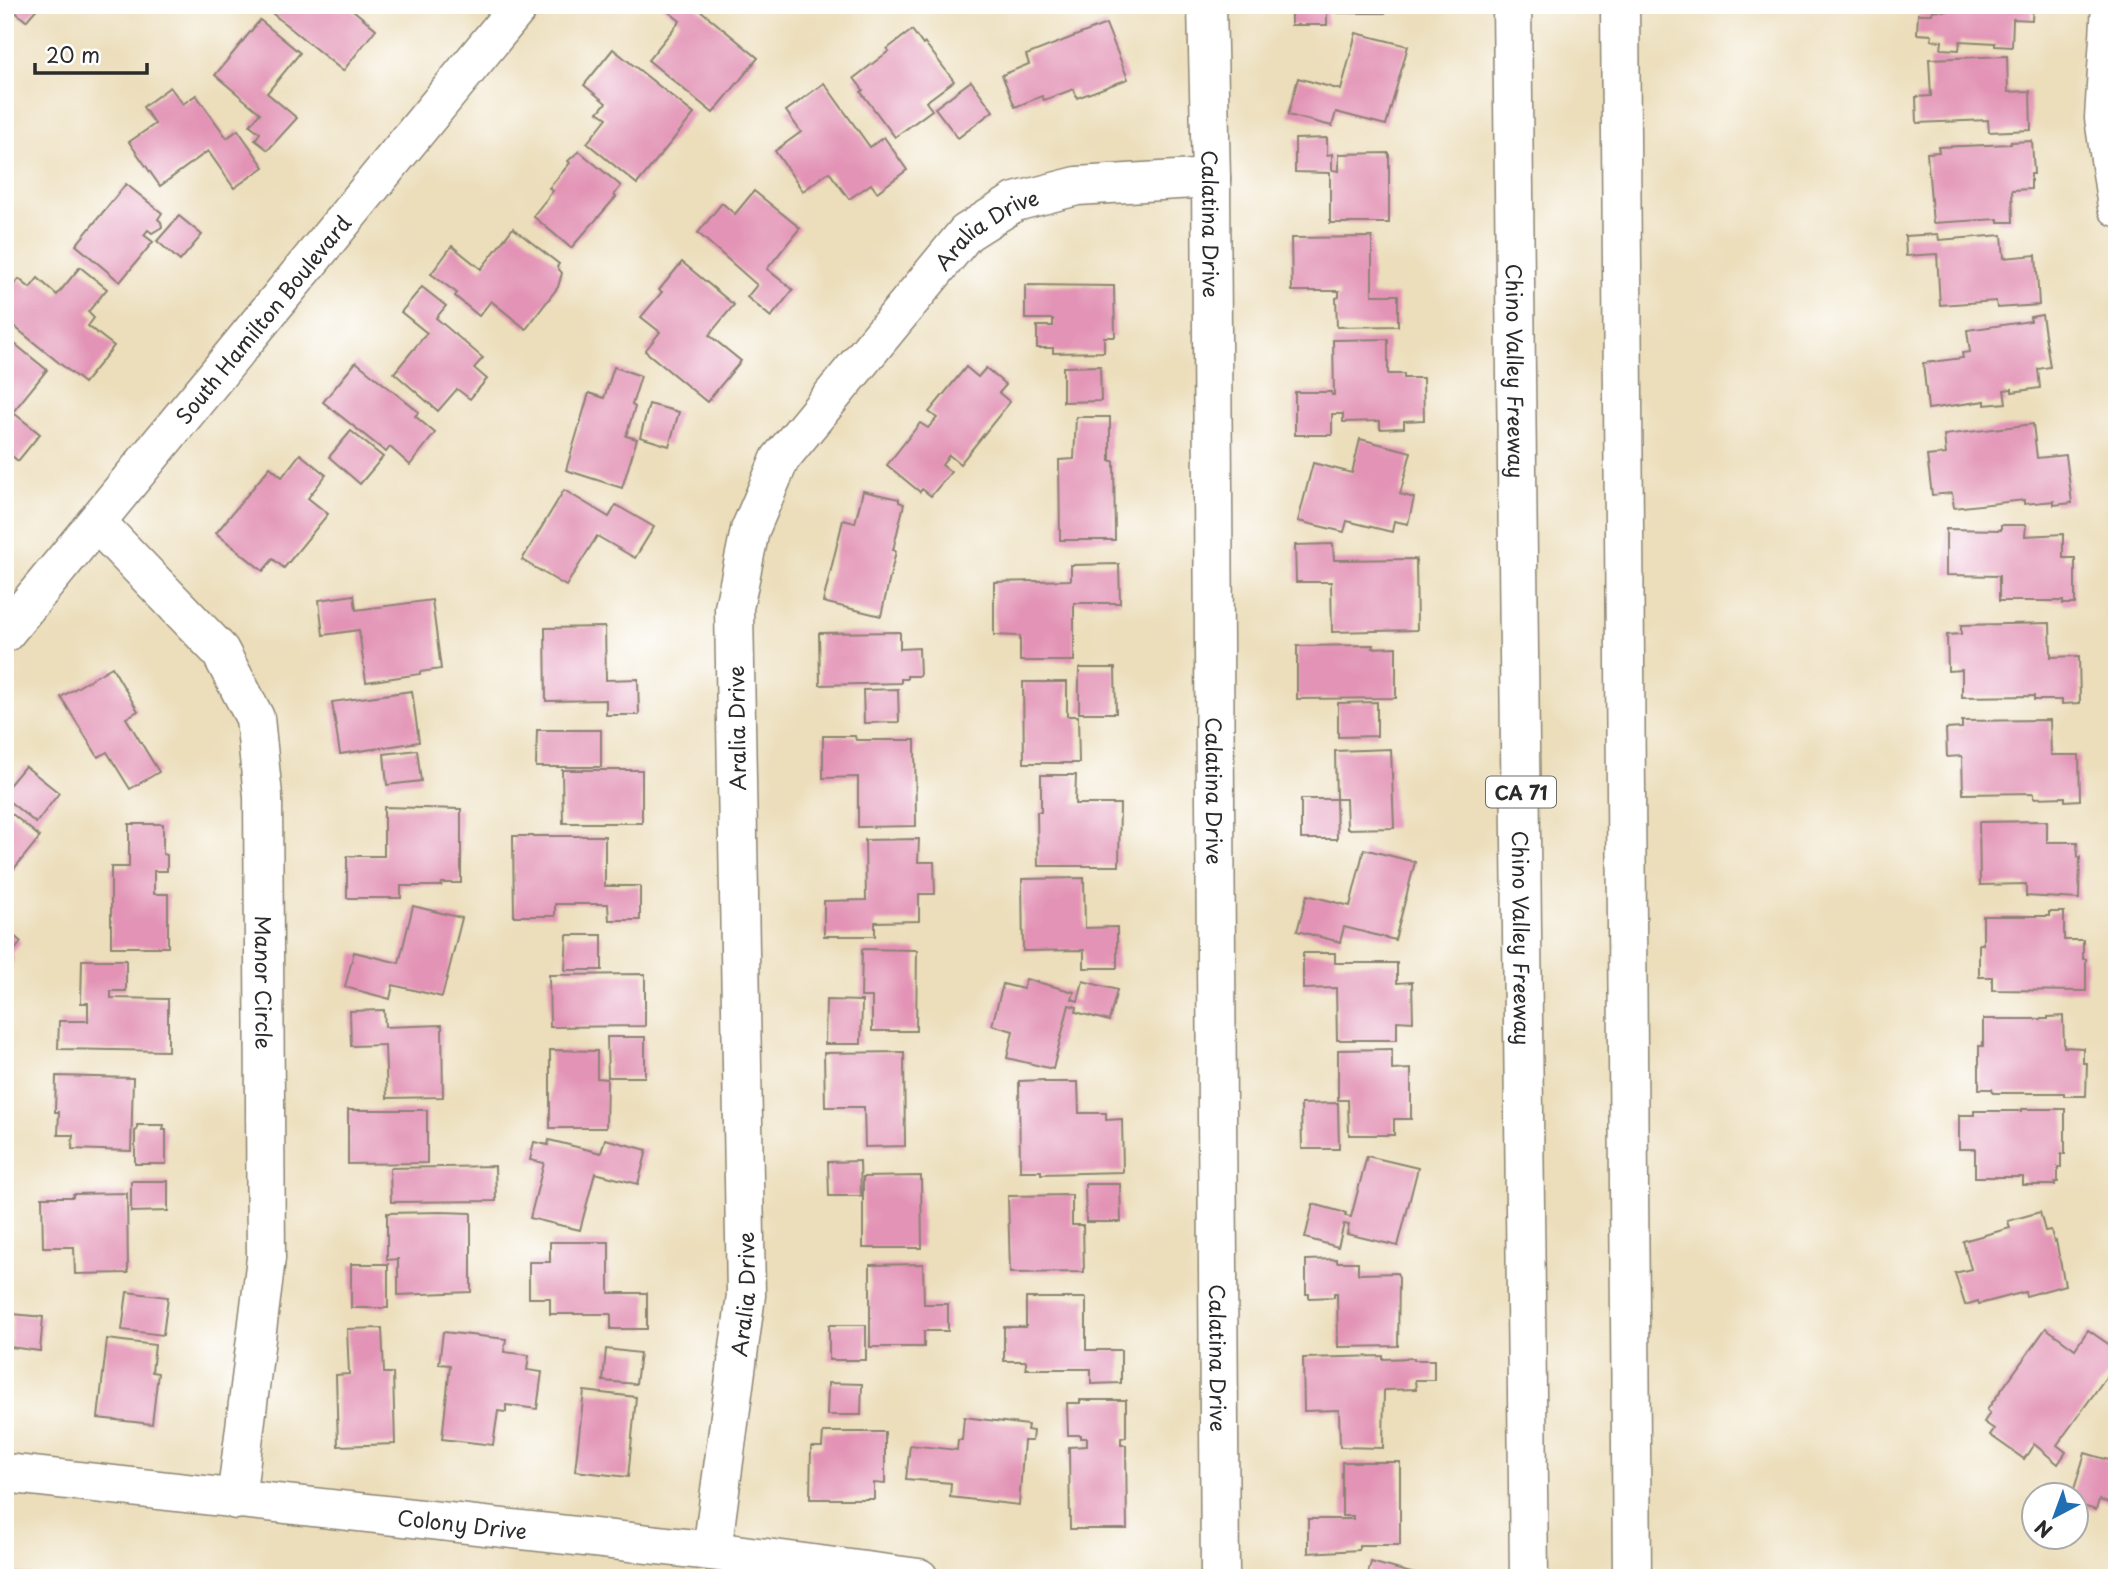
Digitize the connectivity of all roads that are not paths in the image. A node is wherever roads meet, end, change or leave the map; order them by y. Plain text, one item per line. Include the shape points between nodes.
1 (520, 5) edge
2 (1207, 5) edge
3 (1513, 5) edge
4 (1620, 5) edge
5 (2111, 5) edge
6 (1211, 178) junction
7 (2117, 207) edge
8 (97, 523) junction
9 (5, 633) edge
10 (5, 1474) edge
11 (236, 1500) junction
12 (712, 1551) junction
13 (919, 1578) edge
14 (1220, 1578) edge
15 (1530, 1578) edge
16 (1632, 1578) edge

1 - 8 main road, South Hamilton Boulevard
2 - 6 main road, Calatina Drive
3 - 15 main road, Chino Valley Freeway / CA 71
4 - 16 main road
5 - 7 main road via 2104,118
6 - 12 main road, Aralia Drive via 1077,186 1015,202 966,233 780,459 750,530 734,608 746,1295
6 - 14 main road, Calatina Drive
8 - 9 main road, South Hamilton Boulevard
8 - 11 main road, Manor Circle via 220,651 255,718 263,796 266,1258
10 - 11 main road, Colony Drive
11 - 12 main road, Colony Drive
12 - 13 main road, Colony Drive

